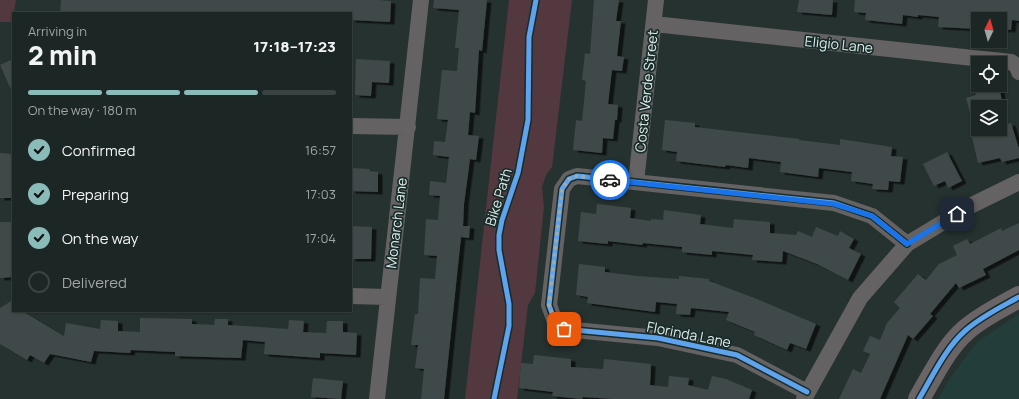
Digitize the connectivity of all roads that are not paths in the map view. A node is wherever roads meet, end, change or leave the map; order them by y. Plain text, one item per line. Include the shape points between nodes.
1 (421, 0) edge
2 (656, 0) edge
3 (654, 24) junction
4 (1019, 72) edge
5 (352, 126) edge
6 (408, 127) junction
7 (636, 182) junction
8 (1019, 182) edge
9 (907, 244) junction
10 (352, 296) edge
11 (387, 297) junction
12 (1019, 297) edge
13 (806, 396) edge
14 (377, 399) edge
15 (919, 399) edge

1 - 6 street, Monarch Lane
2 - 3 street, Costa Verde Street
3 - 4 street, Eligio Lane via 1011,62 1017,66
3 - 7 street, Costa Verde Street
5 - 6 street
6 - 11 street, Monarch Lane
7 - 9 street, Florinda Lane via 834,204 872,216
7 - 13 street, Florinda Lane via 577,176 569,179 562,189 549,305 554,319 564,329 658,338 737,355
8 - 9 street via 970,206
9 - 13 street via 860,298
10 - 11 street
11 - 14 street, Monarch Lane
12 - 15 street via 993,310 965,330 941,360

